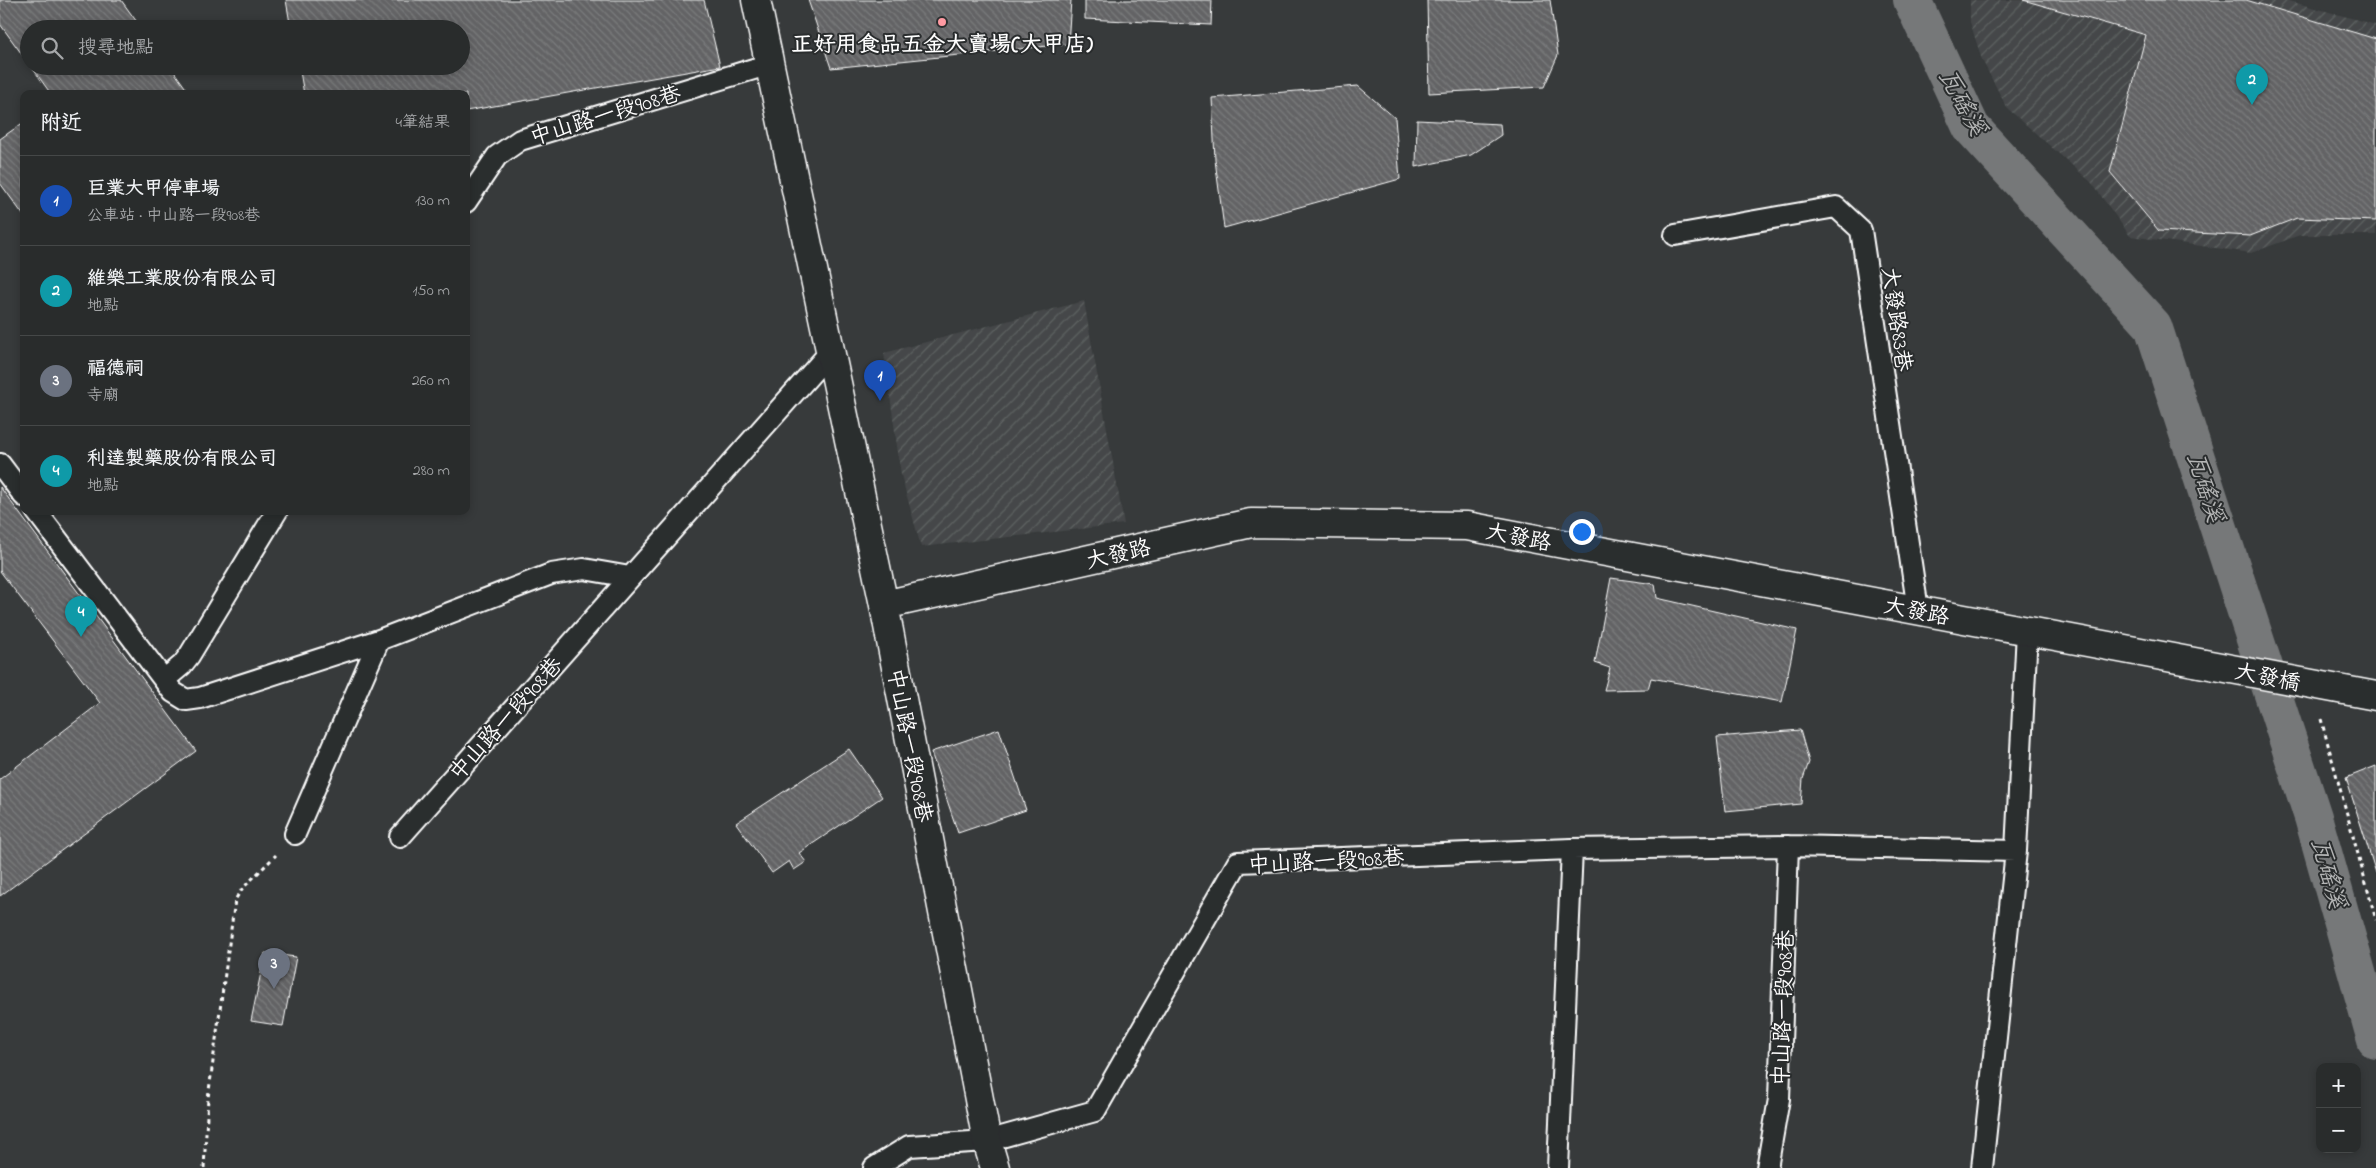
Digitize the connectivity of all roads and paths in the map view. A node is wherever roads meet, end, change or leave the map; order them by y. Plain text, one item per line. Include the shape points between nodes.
1 (756, 0) edge
2 (770, 64) junction
3 (470, 196) edge
4 (1675, 235) dead end
5 (831, 351) junction
6 (0, 464) edge
7 (20, 491) edge
8 (39, 515) edge
9 (275, 515) edge
10 (630, 577) junction
11 (884, 605) junction
12 (1918, 610) junction
13 (2027, 631) junction
14 (378, 640) junction
15 (2182, 660) joint
16 (164, 680) junction
17 (2312, 684) junction
18 (2365, 694) edge
19 (295, 834) joint
20 (400, 836) dead end
21 (1788, 846) junction
22 (1572, 849) junction
23 (2016, 851) junction
24 (2376, 920) edge
25 (987, 1141) junction
26 (204, 1168) edge
27 (874, 1168) edge
28 (994, 1168) edge
29 (1558, 1168) edge
30 (1767, 1168) edge
31 (1982, 1168) edge

1 - 2 street, 中山路一段908巷
2 - 3 lane, 中山路一段908巷 via 520,140 498,156
2 - 5 street, 中山路一段908巷
4 - 12 lane, 大發路83巷 via 1836,207 1861,230
5 - 10 lane, 中山路一段908巷
5 - 11 street, 中山路一段908巷
6 - 7 lane
8 - 16 lane
9 - 16 lane via 182,665
10 - 14 lane via 584,569 551,574
10 - 20 lane, 中山路一段908巷
11 - 12 street, 大發路 via 1251,523 1467,526
11 - 25 street, 中山路一段908巷
12 - 13 street, 大發路
13 - 15 street, 大發路
13 - 23 lane
14 - 16 lane via 192,700 179,698
14 - 19 lane
15 - 17 street, 大發橋
17 - 18 street, 大發橋
17 - 24 path
19 - 26 path via 235,900 208,1098
21 - 22 lane, 中山路一段908巷
21 - 23 lane, 中山路一段908巷
21 - 30 lane, 中山路一段908巷 via 1778,1099
22 - 25 lane, 中山路一段908巷 via 1238,862 1095,1111
22 - 29 lane
23 - 31 lane
25 - 27 lane, 中山路一段908巷 via 909,1146
25 - 28 street, 中山路一段908巷

